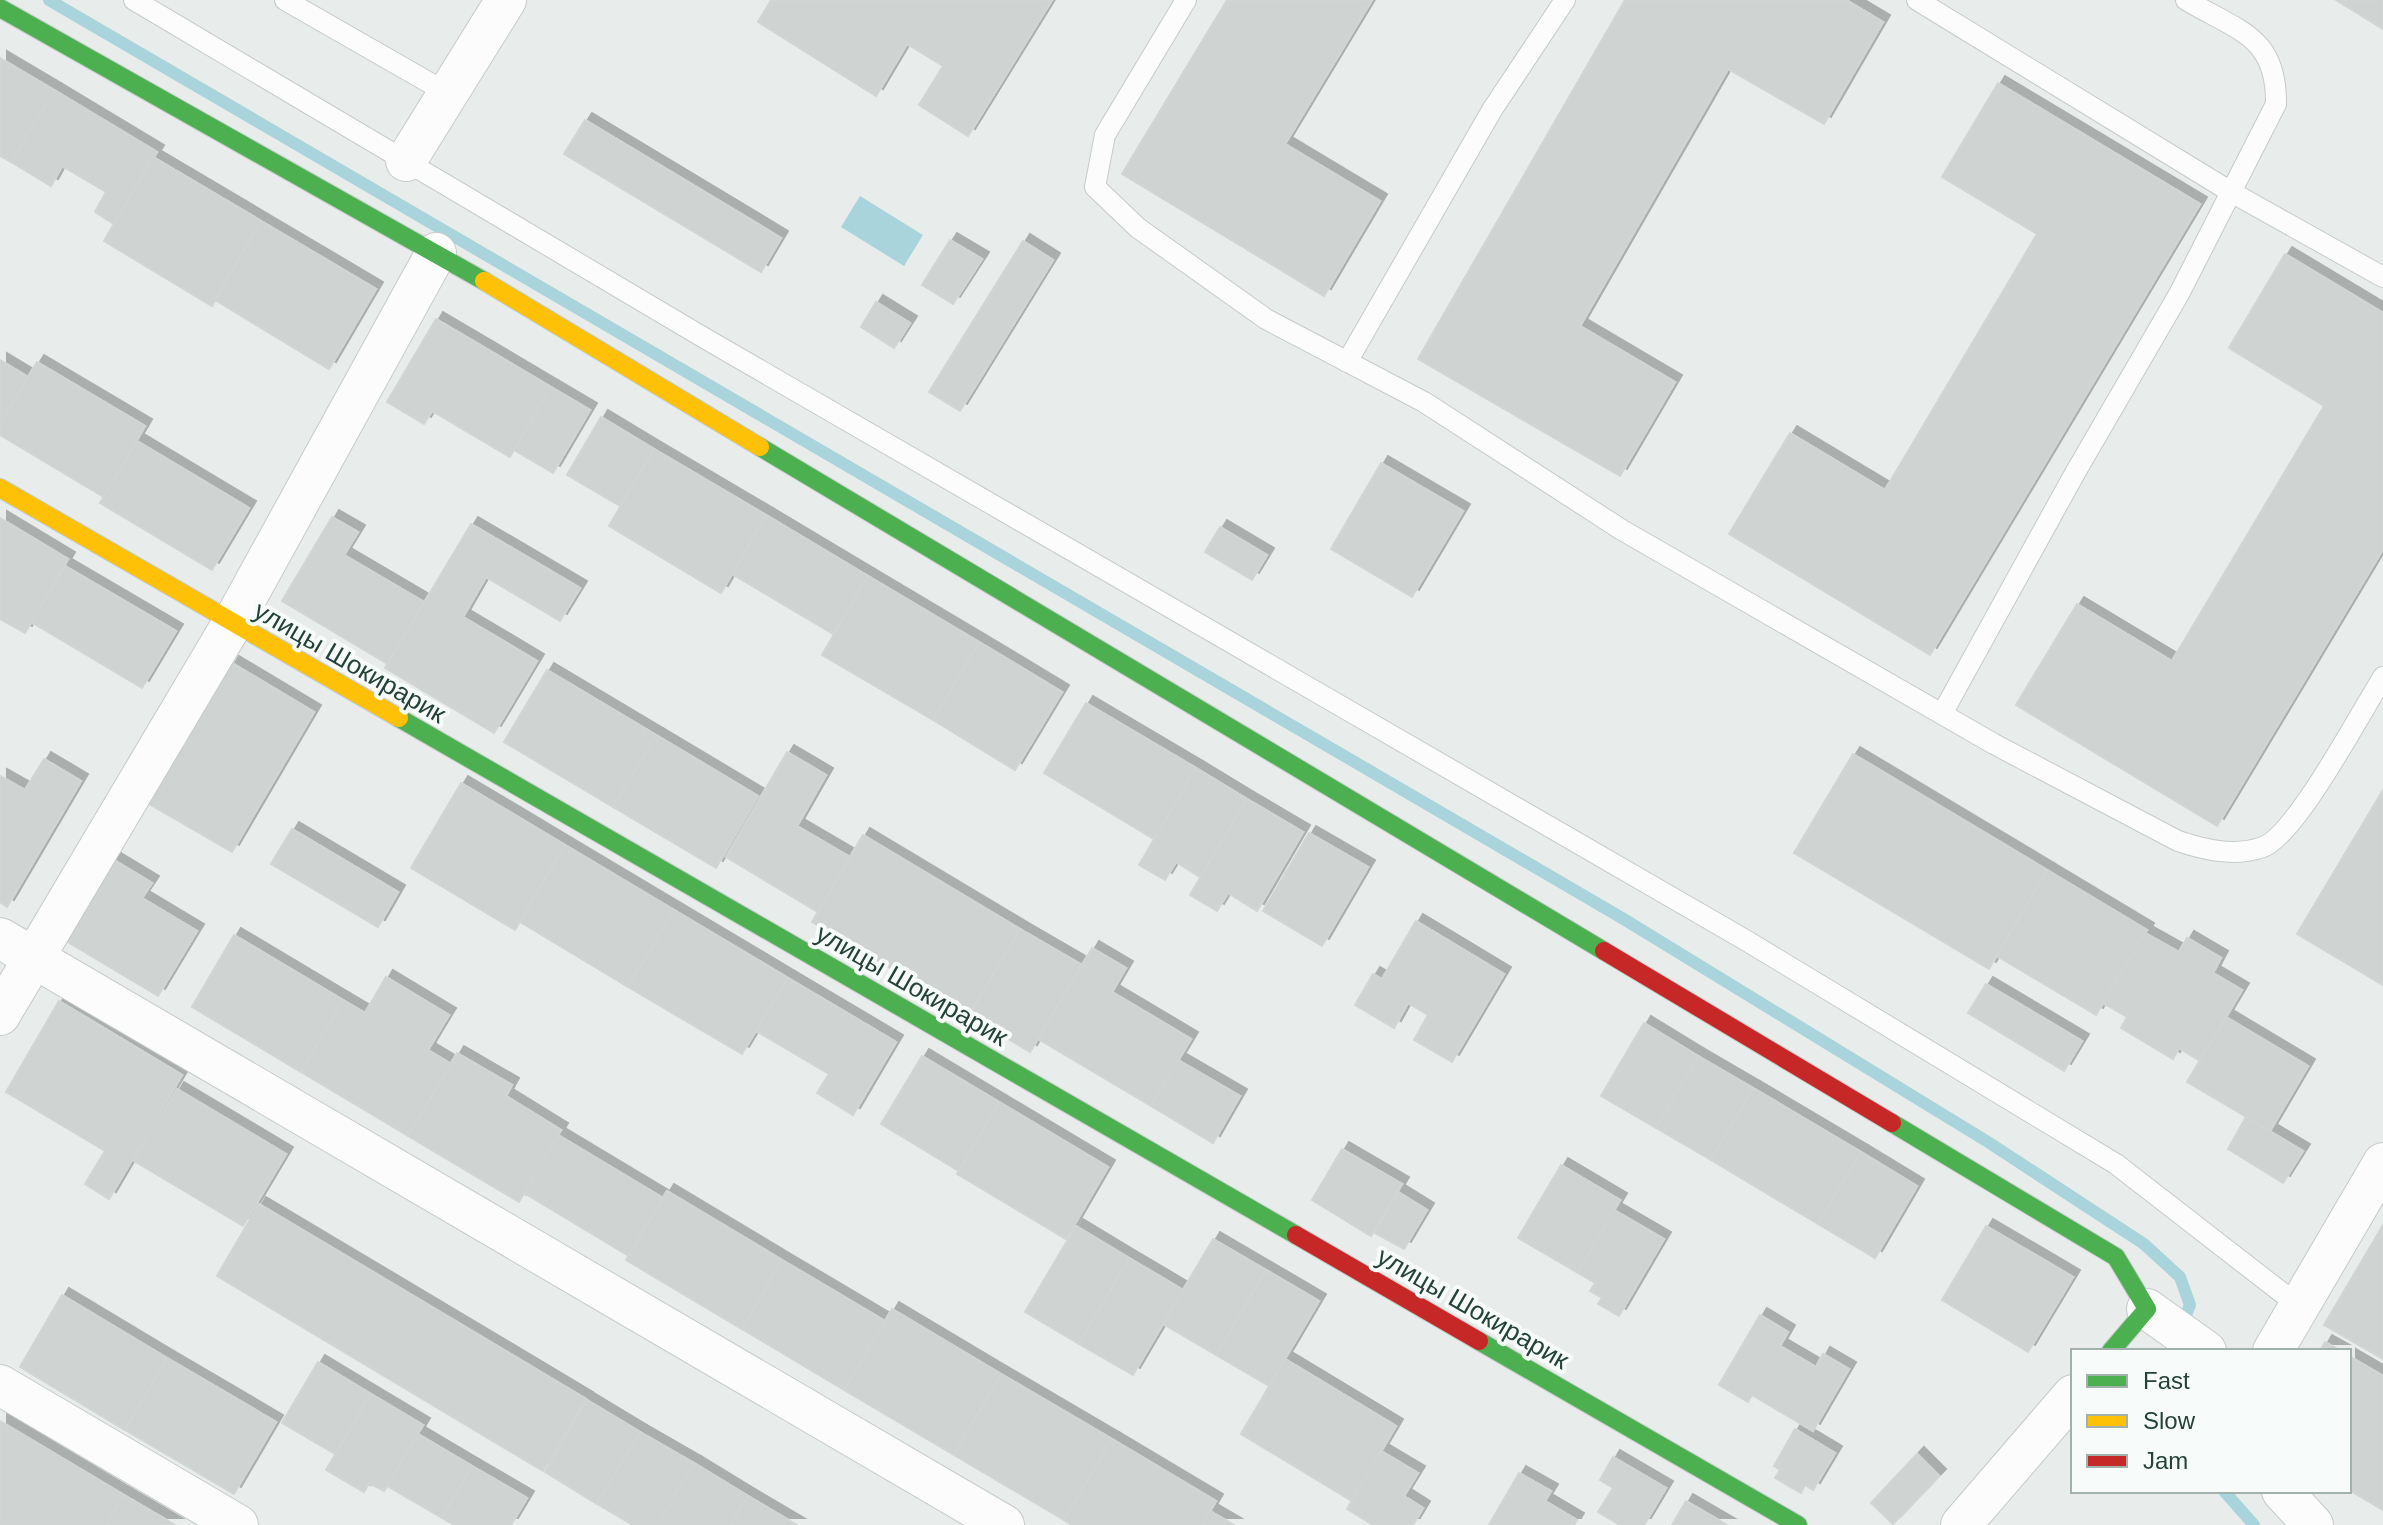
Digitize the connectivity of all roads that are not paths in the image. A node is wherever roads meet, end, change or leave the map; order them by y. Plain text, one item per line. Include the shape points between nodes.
1 (134, 0) edge
2 (285, 0) edge
3 (506, 0) edge
4 (1186, 0) edge
5 (1565, 0) edge
6 (1917, 0) edge
7 (2186, 0) edge
8 (0, 8) edge
9 (319, 8) edge
10 (449, 94) junction
11 (406, 161) junction
12 (2231, 192) junction
13 (436, 253) junction
14 (2383, 277) edge
15 (1347, 362) junction
16 (0, 488) edge
17 (232, 624) junction
18 (2383, 677) edge
19 (1942, 714) junction
20 (16, 947) edge
21 (0, 1015) edge
22 (2383, 1163) edge
23 (2299, 1306) junction
24 (2152, 1314) junction
25 (2113, 1349) edge
26 (2203, 1349) edge
27 (2274, 1349) edge
28 (0, 1385) edge
29 (2071, 1397) edge
30 (2284, 1493) edge
31 (238, 1525) edge
32 (1004, 1525) edge
33 (1798, 1525) edge
34 (1961, 1525) edge
35 (2313, 1525) edge

1 - 11 lane
2 - 9 lane
3 - 10 street
4 - 15 lane via 1105,135 1095,187 1138,228 1266,319
5 - 15 lane via 1492,110
6 - 12 lane
7 - 12 lane via 2263,46 2276,75 2276,104
8 - 13 street
9 - 10 lane
10 - 11 street
11 - 23 lane via 1747,941 2116,1164
12 - 14 lane
12 - 19 lane
13 - 17 street
13 - 24 street via 2116,1257
15 - 19 lane via 1424,402 1622,530
16 - 17 street, улицы Шокирарик
17 - 20 street
17 - 33 street, улицы Шокирарик
18 - 19 lane via 2289,828 2265,847 2237,852 2178,841
20 - 21 street
20 - 32 street
22 - 23 street
23 - 27 street
24 - 25 street
24 - 26 street
28 - 31 street
29 - 34 street
30 - 35 street

